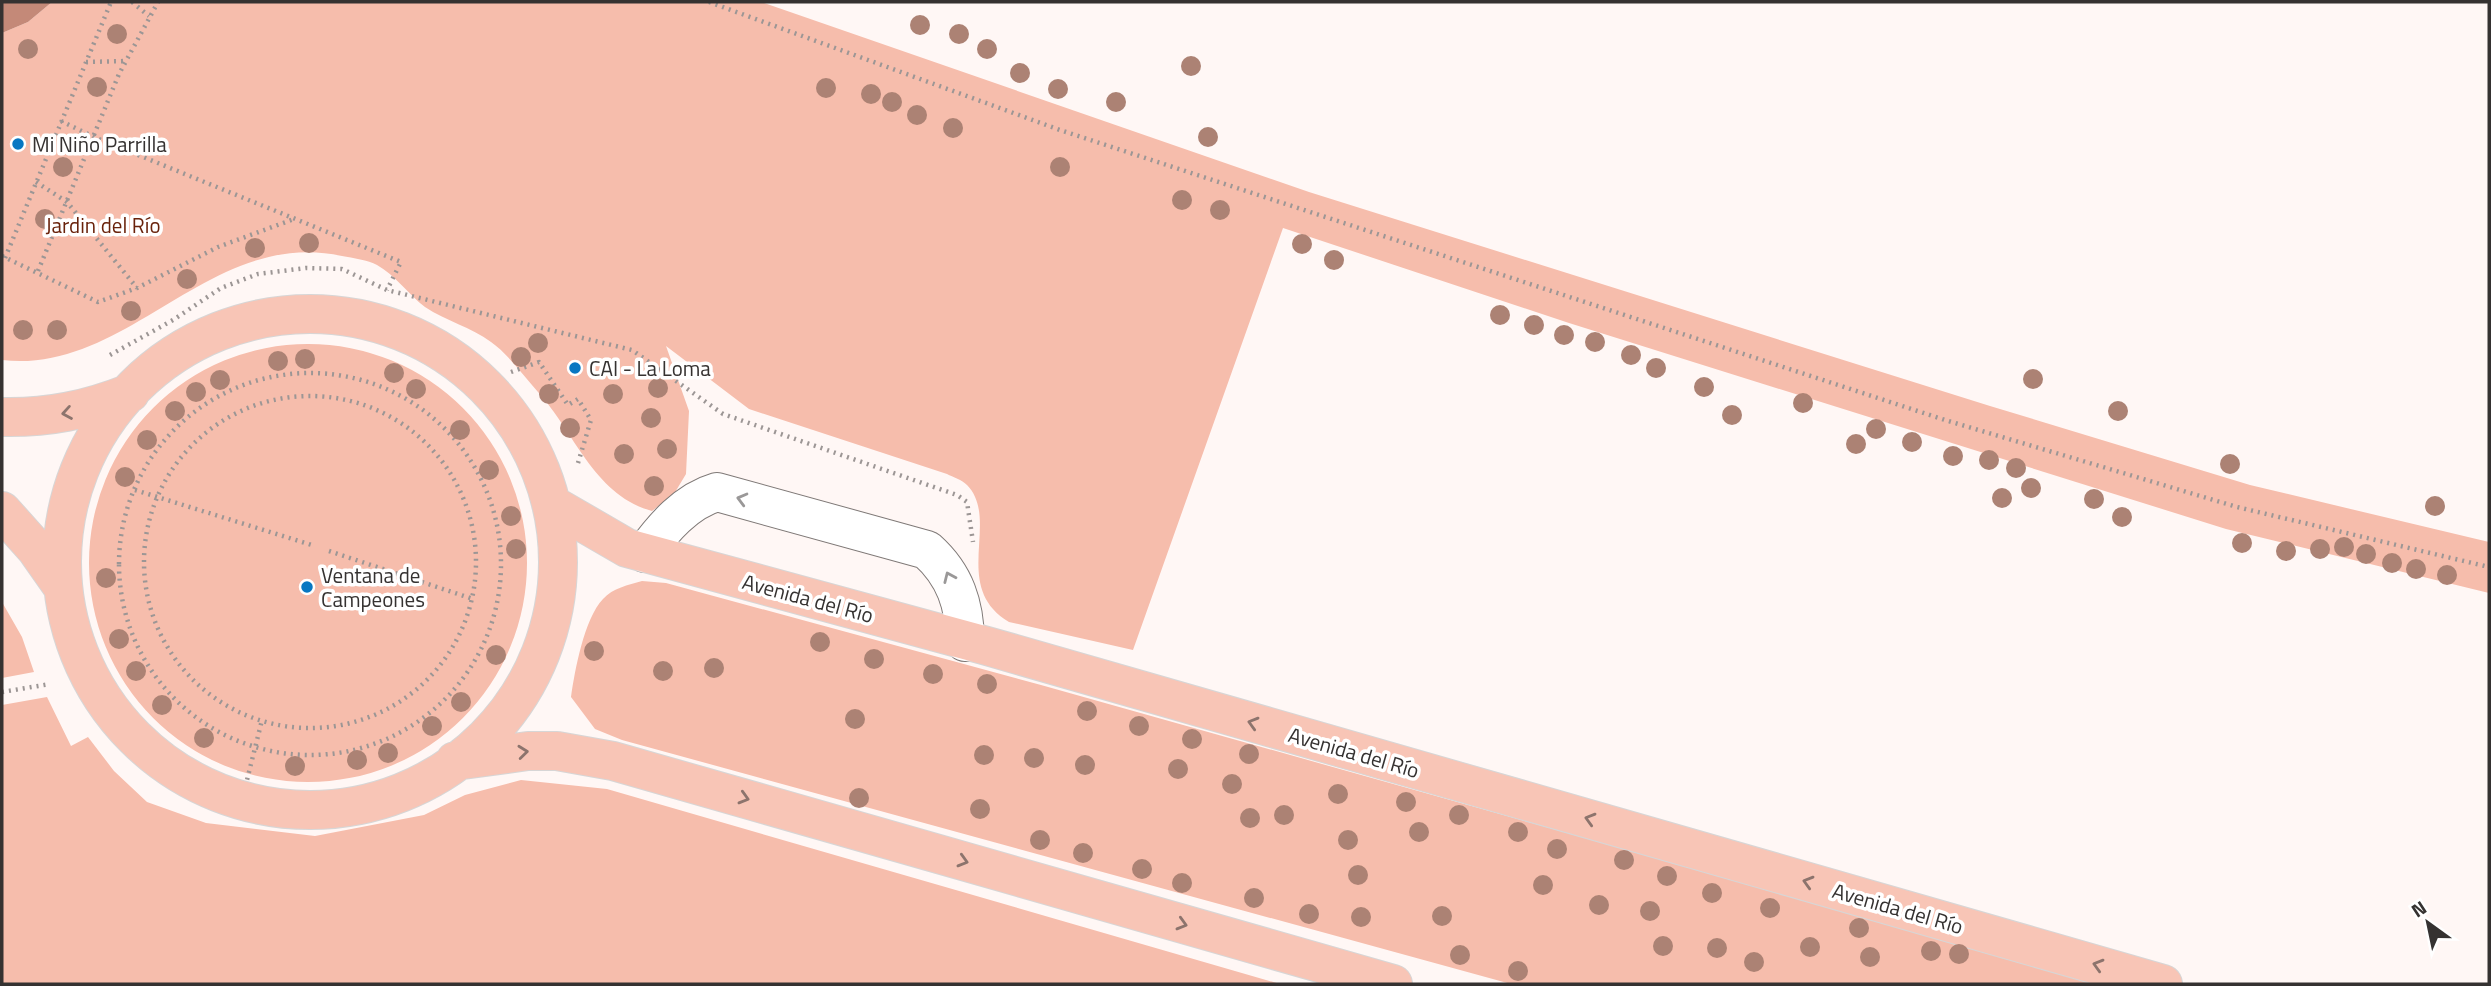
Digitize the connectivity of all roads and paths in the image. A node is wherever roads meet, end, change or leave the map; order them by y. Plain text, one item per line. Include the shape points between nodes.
1 (111, 2) edge
2 (132, 2) edge
3 (158, 2) edge
4 (709, 2) edge
5 (149, 16) junction
6 (128, 61) junction
7 (86, 62) junction
8 (61, 121) junction
9 (94, 137) junction
10 (36, 182) junction
11 (66, 202) junction
12 (294, 219) junction
13 (3, 257) edge
14 (38, 271) junction
15 (136, 288) junction
16 (387, 290) junction
17 (102, 360) dead end
18 (511, 372) dead end
19 (130, 393) junction
20 (2, 417) edge
21 (578, 463) dead end
22 (135, 490) junction
23 (155, 497) junction
24 (551, 503) junction
25 (2, 511) edge
26 (315, 545) dead end
27 (329, 551) dead end
28 (974, 552) dead end
29 (645, 553) junction
30 (2489, 567) edge
31 (62, 586) junction
32 (473, 599) junction
33 (965, 642) junction
34 (50, 684) dead end
35 (2, 692) edge
36 (262, 720) junction
37 (255, 746) junction
38 (455, 761) junction
39 (242, 800) junction
40 (1394, 984) edge
41 (2163, 984) edge

1 - 7 path
2 - 5 path
3 - 5 path
4 - 30 path via 1060,130 1932,415 2237,507
5 - 6 path
6 - 7 path
6 - 9 path
7 - 8 path
8 - 9 path
8 - 10 path
9 - 11 path
9 - 12 path
10 - 11 path
10 - 13 path
11 - 14 path
11 - 15 path
12 - 15 path via 218,247
12 - 16 path via 401,262
13 - 14 path
14 - 15 path via 98,302
16 - 17 path via 342,270 306,268 258,274 220,288
16 - 28 path via 632,349 723,414 957,495 967,502 971,514
18 - 21 path via 539,362 568,405 578,399 591,420
19 -> 20 main road via 58,415
19 - 24 main road via 178,353 234,326 296,315 376,323 451,358 496,397 530,447
19 - 31 main road via 103,426 75,482 62,544
22 - 23 path
22 - 37 path via 121,533 118,566 121,599 145,661 188,711 215,730
22 - 37 path via 163,443 214,399 275,376 309,373 355,378 404,397 456,439 475,466 498,528 499,595 476,657 457,685 416,721 376,742 311,754
23 - 26 path
23 - 32 path via 189,446 239,410 299,394 349,399 415,430 455,478 476,536
23 - 36 path via 142,557 151,618 181,671 229,709
24 - 29 main road, Avenida del Río
24 - 38 main road via 558,566 542,648 513,702
25 - 31 main road
27 - 32 path
29 - 33 main road, Avenida del Río
33 -> 29 lane via 965,612 945,566 927,550 717,492 664,526
31 - 39 main road via 82,661 99,695 124,727 173,769
32 - 36 path via 449,655 405,699 349,725 288,728
41 -> 33 main road, Avenida del Río
34 - 35 path
36 - 37 path
37 - 39 path
38 - 39 main road via 399,792 358,804 293,809
38 -> 40 main road via 528,751 613,761

